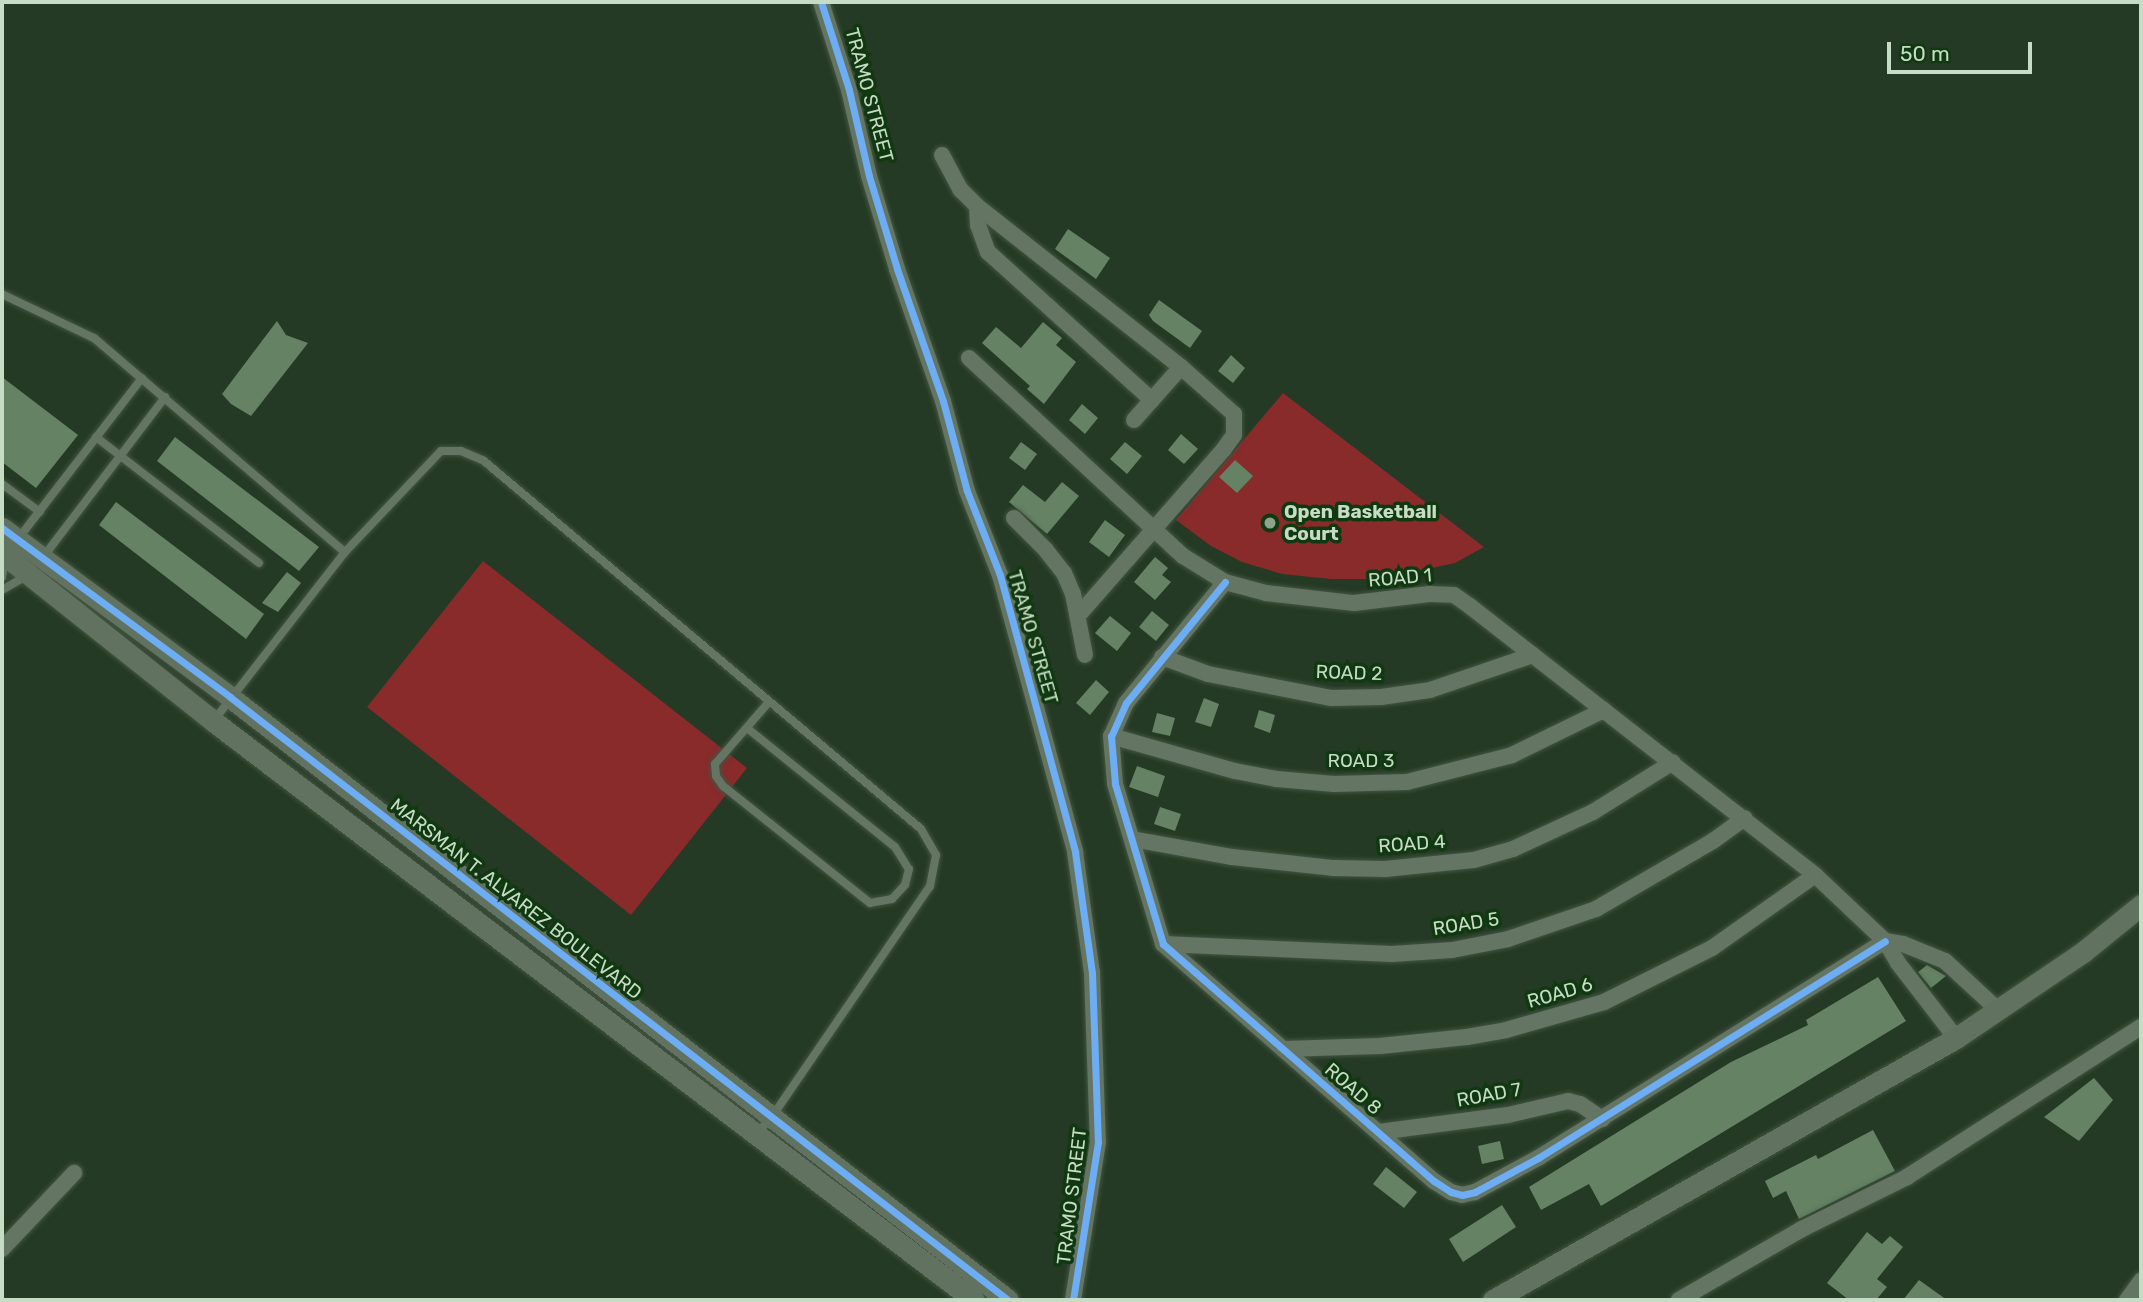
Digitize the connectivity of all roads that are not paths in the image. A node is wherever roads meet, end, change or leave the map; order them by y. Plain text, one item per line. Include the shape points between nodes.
1 (821, 2) edge
2 (942, 155) dead end
3 (977, 206) junction
4 (2, 294) edge
5 (969, 358) dead end
6 (1181, 367) junction
7 (142, 378) junction
8 (165, 397) junction
9 (1152, 400) junction
10 (1134, 420) dead end
11 (96, 437) junction
12 (120, 455) junction
13 (2, 484) edge
14 (40, 512) junction
15 (1014, 518) dead end
16 (1155, 528) junction
17 (6, 544) edge
18 (345, 552) junction
19 (259, 563) dead end
20 (36, 566) junction
21 (2, 578) edge
22 (1224, 582) junction
23 (2, 590) edge
24 (1077, 616) junction
25 (1085, 655) dead end
26 (1533, 655) junction
27 (1162, 657) junction
28 (230, 698) junction
29 (768, 703) junction
30 (1604, 710) junction
31 (213, 721) junction
32 (747, 728) junction
33 (1111, 736) junction
34 (1673, 762) junction
35 (1745, 818) junction
36 (1132, 839) junction
37 (1815, 875) junction
38 (2141, 905) edge
39 (1885, 941) junction
40 (1163, 944) junction
41 (1996, 1008) junction
42 (2141, 1027) edge
43 (1956, 1038) junction
44 (1283, 1049) junction
45 (772, 1117) junction
46 (1602, 1119) junction
47 (1378, 1132) junction
48 (755, 1135) junction
49 (74, 1173) dead end
50 (2, 1249) edge
51 (2141, 1281) edge
52 (974, 1300) edge
53 (1008, 1300) edge
54 (1073, 1300) edge
55 (1493, 1300) edge
56 (1679, 1300) edge
57 (2127, 1300) edge

1 - 54 street, TRAMO STREET via 897,269 943,401 967,491 1003,587 1075,852 1092,973 1098,1142
2 - 3 street via 961,190
3 - 6 street
3 - 9 street via 988,252
4 - 7 lane via 94,338
5 - 16 street, ROAD 1
6 - 9 street
6 - 16 street via 1226,405 1236,425 1224,449
7 - 8 lane
7 - 11 lane
8 - 12 lane
8 - 18 lane
9 - 10 street
11 - 12 lane
11 - 14 lane
12 - 19 lane
12 - 20 lane
13 - 14 lane
14 - 17 lane
15 - 24 street via 1064,573
16 - 22 street, ROAD 1 via 1183,556
16 - 24 street
17 - 20 street, MARSMAN T. ALVAREZ BOULEVARD
17 - 21 lane
18 - 28 lane
18 - 29 lane via 441,451 461,451 484,461
20 - 23 lane
20 - 28 street, MARSMAN T. ALVAREZ BOULEVARD
20 - 31 street, MARSMAN T. ALVAREZ BOULEVARD
22 - 26 street, ROAD 1 via 1266,593 1354,603 1454,595
22 - 27 street
24 - 25 street
26 - 27 street, ROAD 2 via 1430,690 1344,698 1208,674
26 - 30 street, ROAD 1
27 - 33 street via 1126,703
28 - 31 lane
28 - 45 street, MARSMAN T. ALVAREZ BOULEVARD
29 - 32 lane
29 - 45 lane via 921,829 936,855 930,886
30 - 33 street, ROAD 3 via 1512,755 1407,782 1334,784 1277,779
30 - 34 street, ROAD 1
31 - 48 street, MARSMAN T. ALVAREZ BOULEVARD
32 - 32 lane via 715,764 723,786 870,903 892,899 905,885 909,869 895,847
33 - 36 street via 1115,784
34 - 35 street, ROAD 1
34 - 36 street, ROAD 4 via 1633,790 1560,828 1513,849 1460,862 1334,868 1232,857
35 - 37 street, ROAD 1
35 - 40 street, ROAD 5 via 1597,909 1508,939 1452,950 1392,954
36 - 40 street
37 - 39 street, ROAD 1
37 - 44 street, ROAD 6 via 1713,948 1604,1002 1467,1037
38 - 41 street via 2083,952
39 - 41 street via 1945,961
39 - 43 street
39 - 46 street, ROAD 8
40 - 44 street, ROAD 8
41 - 43 street
42 - 56 street via 1907,1177 1802,1228
43 - 55 street
44 - 47 street, ROAD 8
45 - 48 lane
45 - 53 street, MARSMAN T. ALVAREZ BOULEVARD
46 - 47 street, ROAD 7 via 1568,1101 1508,1115
46 - 47 street, ROAD 8 via 1488,1186 1462,1195 1434,1181
48 - 52 street, MARSMAN T. ALVAREZ BOULEVARD
49 - 50 street
51 - 57 street

